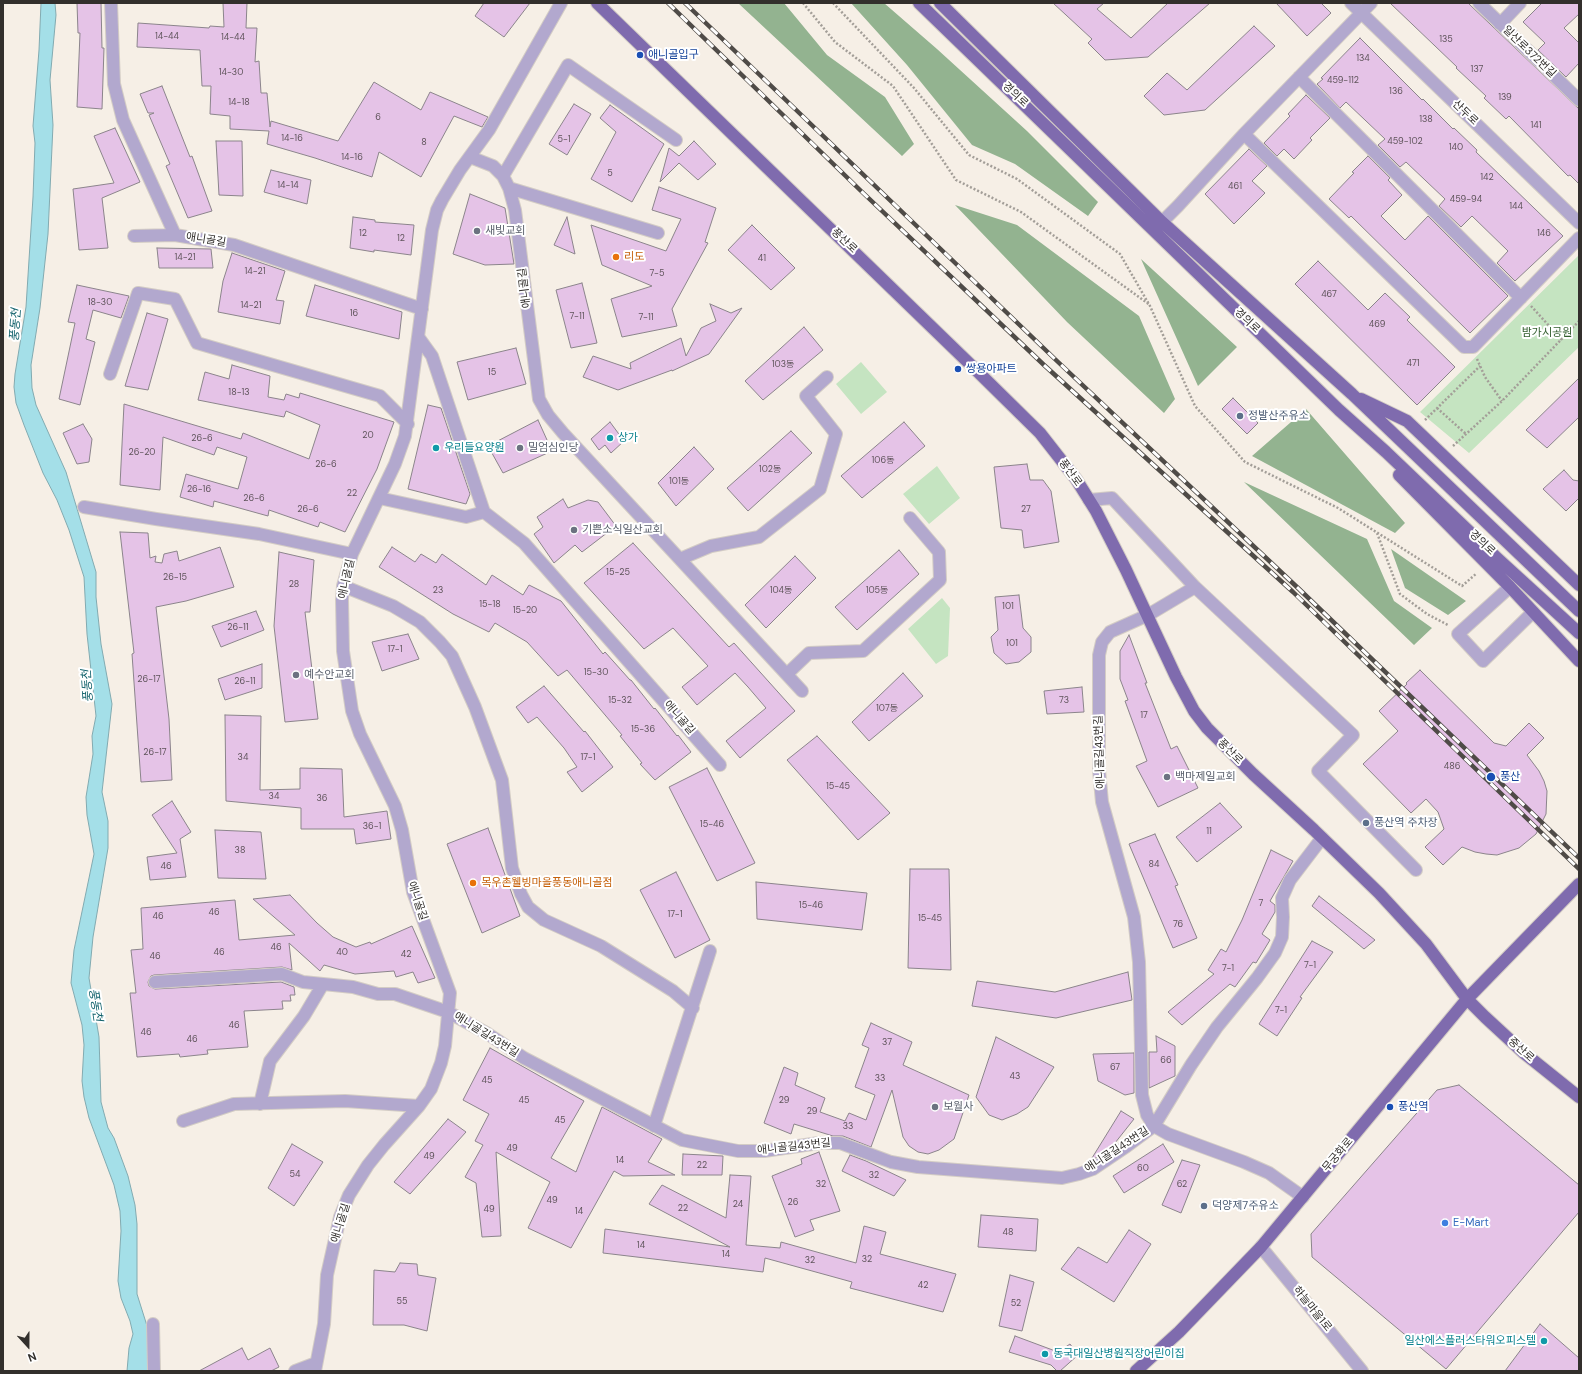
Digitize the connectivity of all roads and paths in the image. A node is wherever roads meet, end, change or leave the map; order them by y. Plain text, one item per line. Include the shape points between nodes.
1 (111, 3) edge
2 (561, 3) edge
3 (597, 3) edge
4 (803, 3) edge
5 (833, 3) edge
6 (920, 3) edge
7 (940, 3) edge
8 (1351, 3) edge
9 (1371, 3) edge
10 (1479, 3) edge
11 (1520, 3) edge
12 (1361, 12) junction
13 (1500, 24) junction
14 (1299, 77) junction
15 (1578, 96) edge
16 (1244, 134) junction
17 (676, 140) dead end
18 (470, 157) junction
19 (503, 176) junction
20 (509, 188) junction
21 (1162, 222) junction
22 (1579, 224) edge
23 (658, 233) dead end
24 (175, 235) junction
25 (134, 236) dead end
26 (1579, 238) edge
27 (1521, 298) junction
28 (1150, 306) junction
29 (422, 309) junction
30 (1579, 321) edge
31 (418, 338) junction
32 (1562, 340) junction
33 (1468, 347) junction
34 (1480, 366) junction
35 (110, 374) dead end
36 (827, 377) dead end
37 (1352, 394) junction
38 (1502, 401) junction
39 (1437, 408) junction
40 (1339, 410) junction
41 (1422, 422) dead end
42 (408, 424) junction
43 (1466, 434) junction
44 (1452, 447) dead end
45 (379, 498) junction
46 (1089, 500) junction
47 (84, 506) dead end
48 (484, 512) junction
49 (910, 518) dead end
50 (1376, 532) junction
51 (352, 554) junction
52 (680, 559) junction
53 (1477, 573) dead end
54 (1579, 585) edge
55 (343, 586) junction
56 (1195, 587) junction
57 (1510, 587) junction
58 (1579, 611) edge
59 (1533, 612) junction
60 (1148, 615) junction
61 (1579, 633) edge
62 (1458, 634) junction
63 (1579, 661) edge
64 (787, 674) junction
65 (802, 691) dead end
66 (720, 765) dead end
67 (1322, 838) junction
68 (1416, 870) dead end
69 (1579, 884) edge
70 (710, 951) dead end
71 (154, 982) dead end
72 (323, 984) junction
73 (1467, 999) junction
74 (693, 1008) junction
75 (448, 1012) junction
76 (1579, 1098) edge
77 (260, 1104) junction
78 (419, 1106) junction
79 (183, 1121) dead end
80 (654, 1126) junction
81 (1154, 1126) junction
82 (1303, 1197) junction
83 (1261, 1247) junction
84 (153, 1324) dead end
85 (316, 1367) edge
86 (154, 1371) edge
87 (295, 1371) edge
88 (1137, 1371) edge
89 (1362, 1371) edge

1 - 24 street, 애니골길 via 114,84 123,120
2 - 18 street, 애니골길 via 489,130
3 - 46 main road, 풍산로 via 1020,412 1055,452
4 - 28 path via 835,42 893,86 956,180 1021,212
5 - 28 path via 914,88 969,155 1017,179 1120,254
6 - 40 main road, 경의로
7 - 21 main road, 경의로
8 - 12 street, 산두로
9 - 12 street
10 - 13 street, 일산로372번길
11 - 13 street
12 - 14 street
12 - 22 street, 산두로
13 - 15 street, 일산로372번길
14 - 16 street
14 - 27 street
16 - 21 street
16 - 33 street
17 - 19 street via 568,65
18 - 19 street, 애니골길 via 493,166
18 - 29 street, 애니골길 via 437,210
19 - 20 street, 애니골길
20 - 23 street
20 - 52 street, 애니골길 via 515,210 539,399 563,433
21 - 37 main road, 경의로
24 - 25 street
24 - 29 street, 애니골길 via 234,245
26 - 27 street
27 - 32 path
27 - 33 street
28 - 50 path via 1195,406 1245,462 1338,508
29 - 31 street, 애니골길
30 - 32 path
31 - 42 street, 애니골길
31 - 48 street via 432,356
32 - 38 path
33 - 34 path
34 - 38 path
34 - 39 path
35 - 42 street via 138,293 174,299 196,343 380,396
36 - 52 street via 806,396 836,434 820,489 759,537 711,546
37 - 54 main road via 1407,421
37 - 58 main road, 경의로
38 - 43 path
39 - 41 path
39 - 43 path
40 - 57 main road via 1371,447
40 - 61 main road, 경의로
42 - 45 street, 애니골길 via 399,454
43 - 44 path
45 - 48 street via 466,517
45 - 51 street, 애니골길
46 - 56 street via 1112,498
46 - 60 main road, 풍산로
47 - 51 street via 259,534
48 - 66 street, 애니골길 via 524,543
49 - 64 street via 940,552 940,580 863,651 809,653
50 - 53 path via 1462,586
50 - 62 path via 1400,594
51 - 55 street, 애니골길
52 - 64 street, 애니골길
55 - 74 street via 393,606 420,622 452,656 475,707 502,780 512,868 528,907 544,920 601,946 634,966 673,991
55 - 75 street, 애니골길 via 343,651 352,711 360,734 395,806 413,892 450,993
56 - 60 street, 애니골길43번길
56 - 68 street via 1353,735 1318,771
57 - 59 main road
57 - 62 street
59 - 62 street via 1483,661
59 - 63 main road
60 - 67 main road, 풍산로 via 1176,677 1194,711 1207,728
60 - 81 street, 애니골길43번길 via 1110,632 1102,642 1099,655 1099,770 1102,802 1134,917 1139,962 1142,1095 1147,1115
64 - 65 street, 애니골길
67 - 73 main road, 풍산로 via 1380,892 1426,944
67 - 81 street, 애니골길43번길 via 1290,880 1282,898 1282,937 1275,953 1217,1026
69 - 73 main road, 무궁화로
70 - 74 street
71 - 72 street, 애니골길43번길 via 282,974 303,982
72 - 75 street, 애니골길43번길 via 353,987 378,994 395,994
72 - 77 street via 304,1016 270,1061
73 - 76 main road, 중산로 via 1524,1053
73 - 82 main road, 무궁화로
74 - 80 street
75 - 78 street, 애니골길 via 441,1063 431,1089
75 - 80 street, 애니골길43번길 via 524,1058
77 - 78 street via 345,1101
77 - 79 street via 234,1104
78 - 85 street, 애니골길 via 368,1165 349,1195 340,1217 327,1275 324,1324
80 - 81 street, 애니골길43번길 via 682,1140 738,1151 764,1151 840,1142 891,1162 918,1167 1062,1178 1092,1169
81 - 82 street, 애니골길43번길 via 1168,1134 1269,1173
82 - 83 main road, 무궁화로
83 - 88 main road, 무궁화로 via 1179,1332
83 - 89 street, 하늘마을1로
84 - 86 street
85 - 87 street, 애니골길

